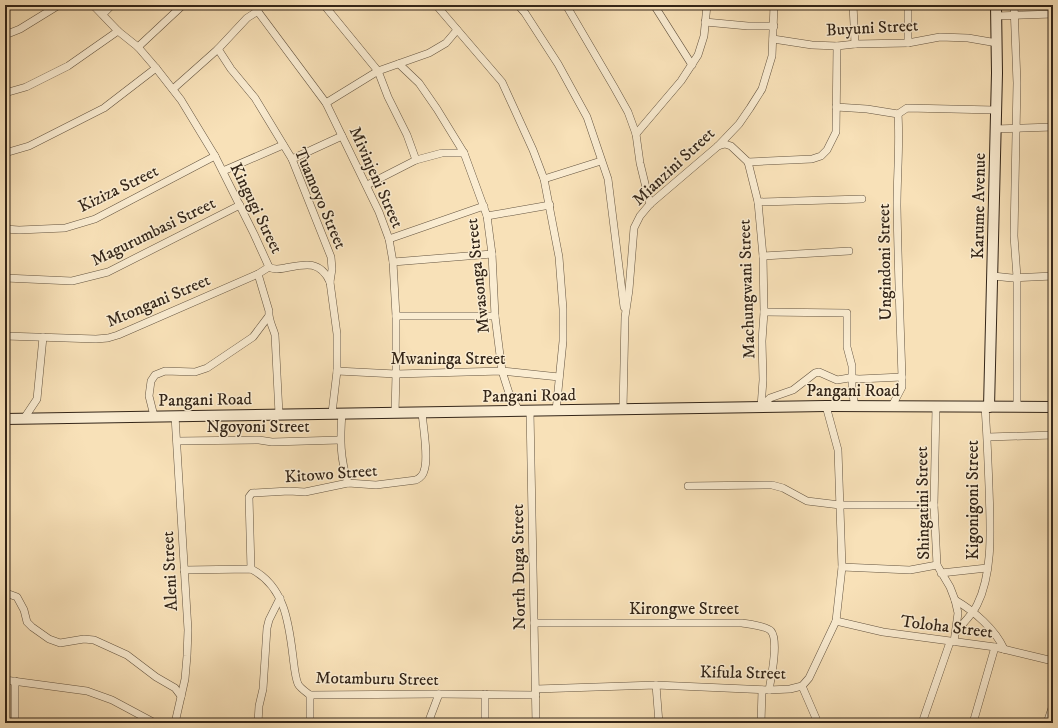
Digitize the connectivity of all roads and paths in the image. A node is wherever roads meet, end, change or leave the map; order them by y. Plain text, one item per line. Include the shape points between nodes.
1 (58, 5) edge
2 (93, 5) edge
3 (112, 5) edge
4 (183, 5) edge
5 (324, 5) edge
6 (436, 5) edge
7 (518, 5) edge
8 (566, 5) edge
9 (654, 5) edge
10 (707, 5) edge
11 (774, 5) edge
12 (853, 5) edge
13 (908, 5) edge
14 (996, 5) edge
15 (1014, 5) edge
16 (255, 8) edge
17 (104, 14) junction
18 (1053, 14) edge
19 (1012, 15) junction
20 (999, 16) junction
21 (705, 22) junction
22 (774, 26) junction
23 (457, 30) junction
24 (118, 31) junction
25 (5, 35) edge
26 (773, 39) junction
27 (908, 43) junction
28 (997, 43) junction
29 (855, 44) junction
30 (837, 46) junction
31 (138, 47) junction
32 (218, 49) junction
33 (399, 64) junction
34 (692, 65) junction
35 (156, 68) junction
36 (378, 71) junction
37 (173, 89) junction
38 (5, 93) edge
39 (326, 103) junction
40 (836, 107) junction
41 (995, 110) junction
42 (898, 114) junction
43 (1053, 127) edge
44 (998, 129) junction
45 (1013, 129) junction
46 (636, 134) junction
47 (342, 136) junction
48 (283, 145) junction
49 (718, 146) junction
50 (5, 153) edge
51 (464, 154) junction
52 (215, 156) junction
53 (292, 159) junction
54 (416, 160) junction
55 (601, 162) junction
56 (748, 162) junction
57 (223, 171) junction
58 (544, 179) junction
59 (367, 185) junction
60 (862, 200) dead end
61 (758, 202) junction
62 (650, 204) junction
63 (550, 205) junction
64 (240, 206) junction
65 (484, 206) junction
66 (488, 216) junction
67 (5, 229) edge
68 (389, 239) junction
69 (848, 251) dead end
70 (492, 254) junction
71 (763, 256) junction
72 (393, 262) junction
73 (270, 267) junction
74 (258, 274) junction
75 (1053, 276) edge
76 (997, 277) junction
77 (1014, 277) junction
78 (5, 278) edge
79 (330, 282) junction
80 (764, 312) junction
81 (396, 316) junction
82 (495, 316) junction
83 (268, 317) junction
84 (625, 317) junction
85 (5, 336) edge
86 (43, 337) junction
87 (337, 371) junction
88 (502, 372) junction
89 (396, 374) junction
90 (559, 377) junction
91 (902, 377) junction
92 (852, 378) junction
93 (826, 406) junction
94 (855, 406) junction
95 (892, 406) junction
96 (761, 407) junction
97 (936, 407) junction
98 (987, 407) junction
99 (1017, 407) junction
100 (1053, 407) edge
101 (623, 409) junction
102 (519, 411) junction
103 (530, 411) junction
104 (556, 411) junction
105 (422, 412) junction
106 (332, 413) junction
107 (342, 413) junction
108 (394, 413) junction
109 (279, 414) junction
110 (154, 416) junction
111 (175, 416) junction
112 (25, 417) junction
113 (5, 419) edge
114 (1053, 435) edge
115 (988, 437) junction
116 (340, 440) junction
117 (177, 441) junction
118 (348, 483) junction
119 (688, 486) dead end
120 (840, 505) junction
121 (934, 505) junction
122 (842, 566) junction
123 (987, 568) junction
124 (251, 569) junction
125 (939, 569) junction
126 (184, 570) junction
127 (5, 591) edge
128 (280, 598) junction
129 (955, 600) junction
130 (973, 612) junction
131 (836, 621) junction
132 (534, 623) junction
133 (956, 632) junction
134 (952, 642) junction
135 (996, 647) junction
136 (1004, 649) junction
137 (1053, 661) edge
138 (5, 680) edge
139 (15, 681) junction
140 (656, 685) junction
141 (802, 686) junction
142 (765, 690) junction
143 (536, 692) junction
144 (439, 694) junction
145 (485, 694) junction
146 (310, 695) junction
147 (181, 696) junction
148 (1053, 705) edge
149 (15, 723) edge
150 (154, 723) edge
151 (175, 723) edge
152 (258, 723) edge
153 (310, 723) edge
154 (428, 723) edge
155 (485, 723) edge
156 (536, 723) edge
157 (659, 723) edge
158 (761, 723) edge
159 (818, 723) edge
160 (922, 723) edge
161 (973, 723) edge
162 (1047, 723) edge

1 - 25 street via 20,29
2 - 17 street, Kingugi Street
3 - 17 street
4 - 31 street
5 - 36 street
6 - 23 street
7 - 55 street via 562,70 587,117
8 - 46 street via 614,86
9 - 34 street
10 - 21 street
11 - 22 street, Mianzini Street
12 - 29 street
13 - 27 street
14 - 20 main road, Karume Avenue
15 - 19 street
16 - 32 street
16 - 39 street, Mivinjeni Street
17 - 24 street, Kingugi Street
18 - 19 street
19 - 20 street
19 - 45 street via 1017,83
20 - 28 main road, Karume Avenue
21 - 22 street
21 - 34 street via 704,36
22 - 26 street, Mianzini Street
23 - 33 street via 446,43 429,53
23 - 58 street via 502,82
24 - 31 street, Kingugi Street
24 - 38 street via 68,66 26,87
26 - 30 street, Buyuni Street
26 - 49 street, Mianzini Street via 772,56 762,89 739,124
27 - 28 street, Buyuni Street via 940,37
27 - 29 street, Buyuni Street
28 - 41 main road, Karume Avenue
29 - 30 street, Buyuni Street
30 - 40 street
31 - 35 street, Kingugi Street
32 - 37 street
32 - 48 street, Tuamoyo Street via 255,98
33 - 36 street
33 - 51 street, Mwasonga Street via 419,83
34 - 46 street
35 - 37 street, Kingugi Street
35 - 50 street via 104,108 29,146
36 - 39 street
36 - 54 street
37 - 52 street, Kingugi Street
39 - 47 street, Mivinjeni Street
40 - 42 street
40 - 56 street via 836,132 821,156 812,159
41 - 42 street via 907,108
41 - 44 main road, Karume Avenue
42 - 91 street, Ungindoni Street via 897,204
43 - 45 street
44 - 45 street
44 - 76 main road, Karume Avenue
45 - 77 street
46 - 62 street
47 - 53 street
47 - 59 street, Mivinjeni Street
48 - 53 street, Tuamoyo Street
48 - 57 street
49 - 56 street via 731,146
49 - 62 street, Mianzini Street
51 - 54 street via 442,153
51 - 65 street, Mwasonga Street
52 - 57 street, Kingugi Street
52 - 67 street, Kiziza Street via 95,219 65,228
53 - 79 street, Tuamoyo Street via 331,257
54 - 59 street
55 - 58 street
55 - 84 street via 608,179
56 - 61 street, Machungwani Street
57 - 64 street, Kingugi Street
58 - 63 street
59 - 68 street, Mivinjeni Street
60 - 61 street
61 - 71 street, Machungwani Street
62 - 84 street, Mianzini Street via 634,228
63 - 66 street
63 - 90 street via 559,257 563,309
64 - 73 street, Kingugi Street
64 - 78 street, Magurumbasi Street via 108,272 72,281
65 - 66 street, Mwasonga Street
65 - 68 street
66 - 70 street, Mwasonga Street
68 - 72 street, Mivinjeni Street
69 - 71 street
70 - 72 street
70 - 82 street, Mwasonga Street
71 - 80 street, Machungwani Street
72 - 81 street, Mivinjeni Street
73 - 74 street, Mtongani Street
73 - 79 street, Kingugi Street via 273,269 305,264 314,266 323,270
74 - 83 street via 269,311
74 - 86 street, Mtongani Street via 108,338
75 - 77 street
76 - 77 street
76 - 98 main road, Karume Avenue
77 - 99 street
79 - 87 street via 337,334
80 - 92 street via 847,313 847,347
80 - 96 street, Machungwani Street
81 - 82 street
81 - 89 street, Mivinjeni Street
82 - 88 street, Mwasonga Street
83 - 109 street via 275,335
83 - 110 street via 253,337 207,368 195,372 165,371 155,375 151,381 149,396
84 - 101 street, Mianzini Street
85 - 86 street, Mtongani Street
86 - 112 street via 37,399
87 - 89 street, Mwaninga Street
87 - 106 street
88 - 89 street, Mwaninga Street
88 - 90 street, Mwaninga Street
88 - 102 street, Mwasonga Street
89 - 108 street, Mivinjeni Street
90 - 104 street
91 - 92 street
91 - 95 street, Ungindoni Street via 902,387
92 - 94 street
92 - 96 street via 837,380 815,372 794,390 770,398
93 - 94 main road, Pangani Road
93 - 96 main road, Pangani Road
93 - 120 street, Kifula Street via 838,450
94 - 95 main road, Pangani Road
95 - 97 main road, Pangani Road
96 - 101 main road, Pangani Road
97 - 98 main road, Pangani Road
97 - 121 street, Shingatini Street
98 - 99 main road, Pangani Road
98 - 115 street, Kigonigoni Street
99 - 100 main road, Pangani Road
101 - 104 main road, Pangani Road
102 - 103 main road, Pangani Road
102 - 105 main road, Pangani Road
103 - 104 main road, Pangani Road
103 - 132 street, North Duga Street
105 - 108 main road, Pangani Road
105 - 118 street, Kitowo Street via 426,457 421,477 376,485
106 - 107 main road, Pangani Road
106 - 109 main road, Pangani Road
107 - 108 main road, Pangani Road
107 - 116 street
109 - 111 main road, Pangani Road
110 - 111 main road, Pangani Road
110 - 112 main road, Pangani Road
111 - 117 street, Aleni Street
112 - 113 main road, Pangani Road
114 - 115 street
115 - 123 street, Kigonigoni Street via 990,514
116 - 117 street, Ngoyoni Street
116 - 118 street
117 - 126 street, Aleni Street
118 - 124 street, Kitowo Street via 305,492 252,493 249,497
119 - 120 street via 772,486 783,488 807,501
120 - 121 street
120 - 122 street, Kifula Street
121 - 125 street, Shingatini Street
122 - 125 street
122 - 131 street, Kifula Street
123 - 125 street
123 - 130 street, Kigonigoni Street via 982,593
124 - 126 street
124 - 128 street, Motamburu Street via 270,584
125 - 129 street, Shingatini Street
126 - 147 street, Aleni Street via 188,630 185,679
127 - 147 street via 17,598 27,622 49,639 60,643 94,640 127,655 175,688
128 - 146 street, Motamburu Street via 289,622 299,685
128 - 152 street via 267,628
129 - 130 street
129 - 133 street, Shingatini Street via 958,613
130 - 133 street, Kigonigoni Street
130 - 136 street via 1000,639
131 - 134 street, Toloha Street via 883,632
131 - 141 street, Kifula Street via 809,678
132 - 142 street, Kirongwe Street via 742,622 768,629 774,636 774,653
132 - 143 street, North Duga Street
133 - 134 street, Shingatini Street
134 - 135 street, Toloha Street
134 - 160 street, Shingatini Street
135 - 136 street, Toloha Street
135 - 161 street
136 - 137 street, Toloha Street
138 - 139 street
139 - 149 street
139 - 150 street via 87,691 112,700
140 - 142 street, Kifula Street
140 - 143 street, Kifula Street
140 - 157 street
141 - 142 street, Kifula Street
141 - 159 street
142 - 158 street, Kirongwe Street
143 - 145 street, Motamburu Street
143 - 156 street, North Duga Street
144 - 145 street, Motamburu Street
144 - 146 street, Motamburu Street
144 - 154 street
145 - 155 street
146 - 153 street
147 - 151 street, Aleni Street
148 - 162 street

